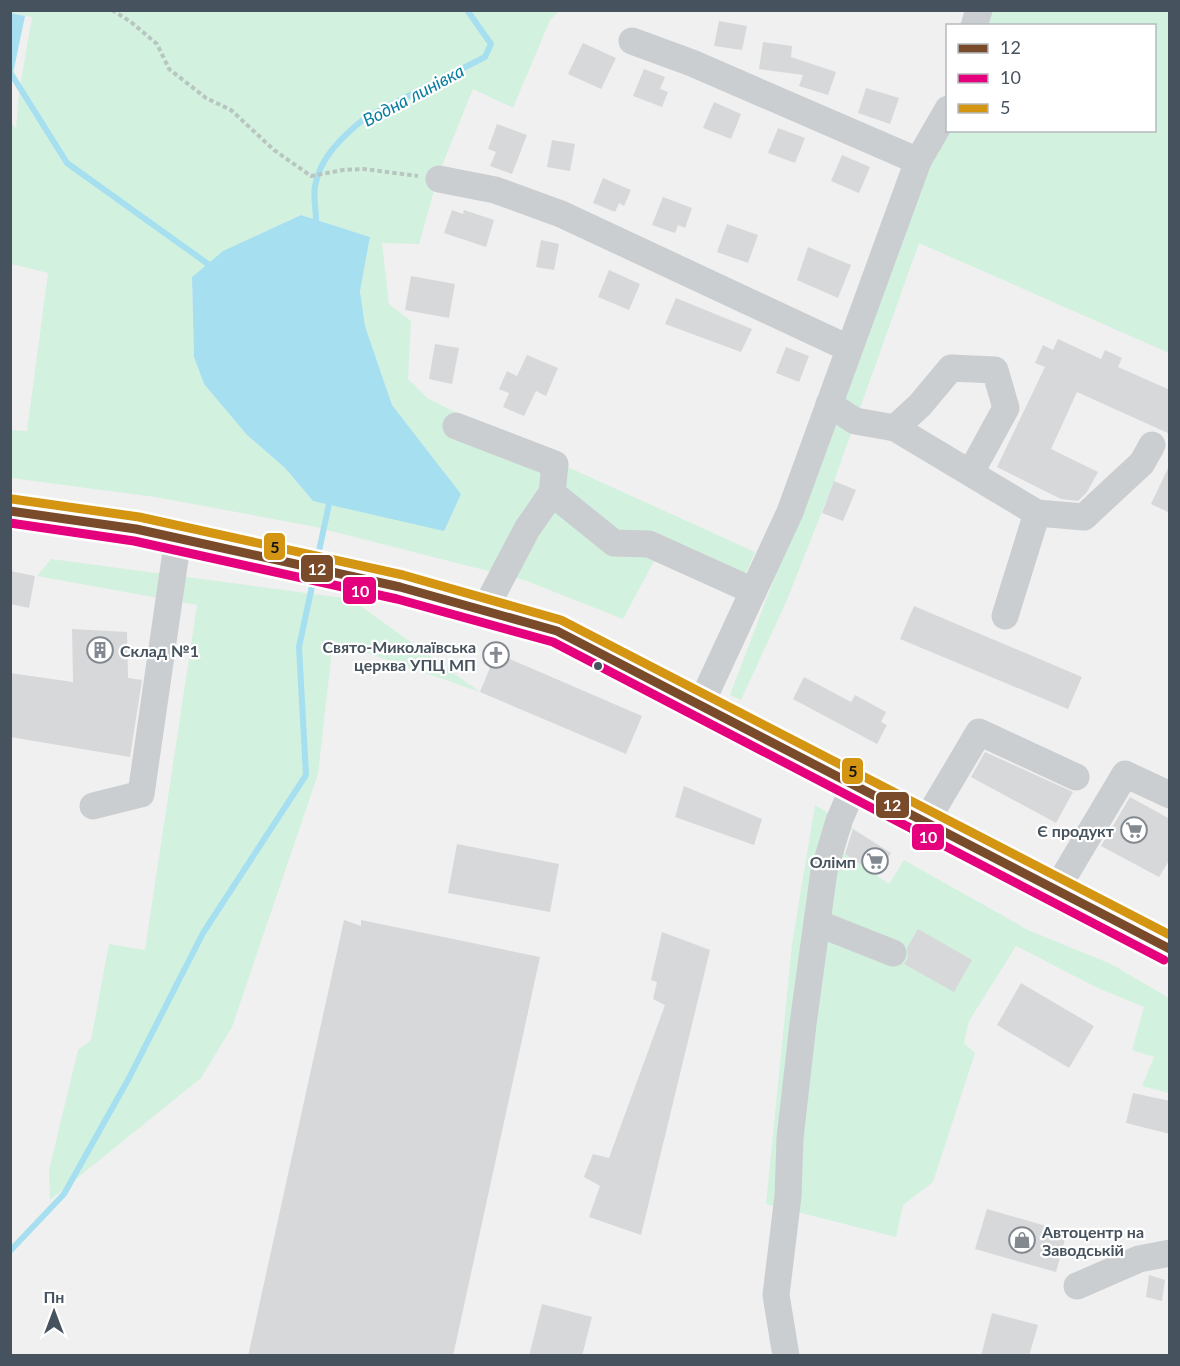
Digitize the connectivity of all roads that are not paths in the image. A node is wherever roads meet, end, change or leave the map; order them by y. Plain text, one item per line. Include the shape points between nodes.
1 (632, 41) dead end
2 (946, 112) edge
3 (918, 161) junction
4 (439, 179) road end
5 (848, 348) junction
6 (829, 404) junction
7 (456, 426) dead end
8 (895, 428) junction
9 (1152, 445) dead end
10 (971, 472) junction
11 (552, 494) junction
12 (10, 511) edge
13 (1037, 513) junction
14 (178, 538) junction
15 (753, 591) junction
16 (484, 611) junction
17 (1005, 616) dead end
18 (700, 706) junction
19 (1076, 777) dead end
20 (855, 786) junction
21 (1170, 795) edge
22 (93, 806) dead end
23 (925, 823) junction
24 (1056, 890) junction
25 (817, 923) junction
26 (1170, 949) edge
27 (893, 953) dead end
28 (1170, 1253) edge
29 (1077, 1286) dead end
30 (786, 1356) edge

1 - 3 street
2 - 3 street
3 - 5 street
4 - 5 street via 495,190 561,214
5 - 6 street
6 - 8 street via 855,421
6 - 15 street via 790,512
7 - 11 street via 555,464
8 - 10 street
8 - 10 street via 951,368 995,370 1006,408
9 - 13 street via 1142,463 1084,517
10 - 13 street
11 - 15 street via 614,543 649,544
11 - 16 street via 527,529
12 - 14 street
13 - 17 street
14 - 16 street via 400,587
14 - 22 street via 141,794
15 - 18 street
16 - 18 street via 557,631
18 - 20 street
19 - 23 street via 979,732
20 - 23 street
20 - 25 street via 839,821 824,871
21 - 24 street via 1125,774
23 - 24 street
24 - 26 street
25 - 27 street
25 - 30 street via 791,1127 788,1196 776,1295
28 - 29 street via 1139,1259

